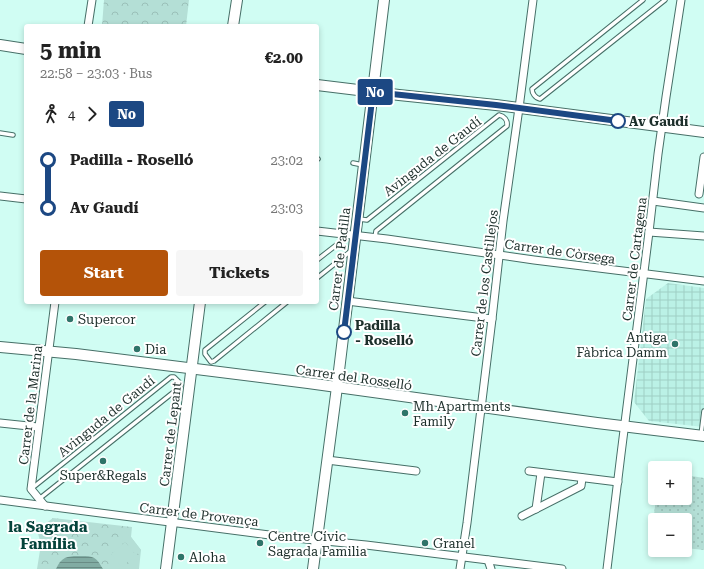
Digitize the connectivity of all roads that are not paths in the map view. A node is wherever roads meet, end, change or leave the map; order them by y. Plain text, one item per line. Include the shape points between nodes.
1 (92, 0) edge
2 (237, 0) edge
3 (384, 0) edge
4 (533, 0) edge
5 (643, 0) edge
6 (665, 0) edge
7 (681, 0) edge
8 (88, 24) edge
9 (233, 24) edge
10 (0, 45) edge
11 (24, 48) edge
12 (319, 85) edge
13 (373, 92) junction
14 (519, 108) junction
15 (662, 127) junction
16 (704, 132) edge
17 (0, 133) edge
18 (13, 135) dead end
19 (704, 157) edge
20 (353, 163) dead end
21 (364, 165) junction
22 (699, 194) dead end
23 (0, 196) edge
24 (24, 199) edge
25 (653, 201) junction
26 (704, 208) edge
27 (357, 219) junction
28 (319, 231) edge
29 (649, 232) junction
30 (352, 235) junction
31 (704, 236) edge
32 (375, 238) junction
33 (353, 249) junction
34 (499, 255) junction
35 (319, 259) edge
36 (644, 274) junction
37 (319, 276) edge
38 (704, 282) edge
39 (347, 301) junction
40 (55, 304) edge
41 (200, 304) edge
42 (262, 304) edge
43 (285, 304) edge
44 (492, 319) junction
45 (0, 347) edge
46 (49, 352) junction
47 (192, 368) junction
48 (337, 387) junction
49 (481, 407) junction
50 (704, 411) edge
51 (0, 423) edge
52 (625, 427) junction
53 (38, 428) junction
54 (702, 436) edge
55 (327, 460) junction
56 (416, 471) dead end
57 (529, 471) dead end
58 (541, 473) junction
59 (582, 478) junction
60 (618, 482) junction
61 (31, 489) junction
62 (39, 499) junction
63 (0, 500) edge
64 (45, 506) junction
65 (536, 509) junction
66 (522, 516) dead end
67 (172, 522) junction
68 (317, 540) junction
69 (462, 557) junction
70 (488, 560) junction
71 (166, 569) edge
72 (313, 569) edge
73 (460, 569) edge
74 (491, 569) edge
75 (562, 569) edge
76 (607, 569) edge

1 - 8 street
2 - 9 main road
3 - 13 main road, Carrer de Padilla
4 - 14 street, Carrer de los Castillejos
5 - 6 lane via 532,88 534,95 540,99
7 - 15 street, Carrer de Cartagena
10 - 11 main road
12 - 13 main road
13 - 14 main road
13 - 21 main road, Carrer de Padilla
14 - 15 main road
14 - 34 street, Carrer de los Castillejos
15 - 16 main road
15 - 25 street, Carrer de Cartagena
17 - 18 lane
19 - 22 street
20 - 21 lane
21 - 27 main road, Carrer de Padilla
23 - 24 street
25 - 26 street
25 - 29 street, Carrer de Cartagena
27 - 30 main road, Carrer de Padilla
27 - 32 lane, Avinguda de Gaudí via 367,220 499,115 505,118 507,126 376,231
28 - 30 street, Carrer de Còrsega
29 - 31 street
29 - 36 street, Carrer de Cartagena
30 - 32 street, Carrer de Còrsega
30 - 33 main road, Carrer de Padilla
30 - 35 lane
32 - 34 street, Carrer de Còrsega
33 - 37 lane
33 - 39 main road, Carrer de Padilla
34 - 36 street, Carrer de Còrsega
34 - 44 street, Carrer de los Castillejos
36 - 38 street, Carrer de Còrsega
36 - 52 street, Carrer de Cartagena
39 - 44 street
39 - 48 main road, Carrer de Padilla
40 - 46 street, Carrer de la Marina
41 - 47 main road, Carrer de Lepant
42 - 43 lane via 205,350 211,362
44 - 49 street, Carrer de los Castillejos
45 - 46 main road, Carrer del Rosselló
46 - 47 main road, Carrer del Rosselló
46 - 53 street, Carrer de la Marina
47 - 48 main road, Carrer del Rosselló
47 - 67 main road, Carrer de Lepant
48 - 49 main road, Carrer del Rosselló
48 - 55 main road, Carrer de Padilla
49 - 52 main road, Carrer del Rosselló
49 - 69 street, Carrer de los Castillejos
50 - 54 lane
51 - 53 street
52 - 54 main road, Carrer del Rosselló
52 - 60 street, Carrer de Cartagena
53 - 61 street, Carrer de la Marina
55 - 56 street
55 - 68 main road, Carrer de Padilla
57 - 58 street
58 - 59 street
58 - 65 street
59 - 60 street
59 - 65 street via 581,486
60 - 76 street, Carrer de Cartagena
61 - 62 street
61 - 62 lane, Avinguda de Gaudí via 171,377 174,376 179,382 181,385 175,391
62 - 64 street
63 - 64 street, Carrer de Provença via 28,508
64 - 67 street, Carrer de Provença
65 - 66 street
67 - 68 street, Carrer de Provença
67 - 71 main road, Carrer de Lepant
68 - 69 street, Carrer de Provença
68 - 72 main road, Carrer de Padilla
69 - 70 street, Carrer de Provença
69 - 73 street, Carrer de los Castillejos
70 - 74 street
70 - 75 street, Carrer de Provença

